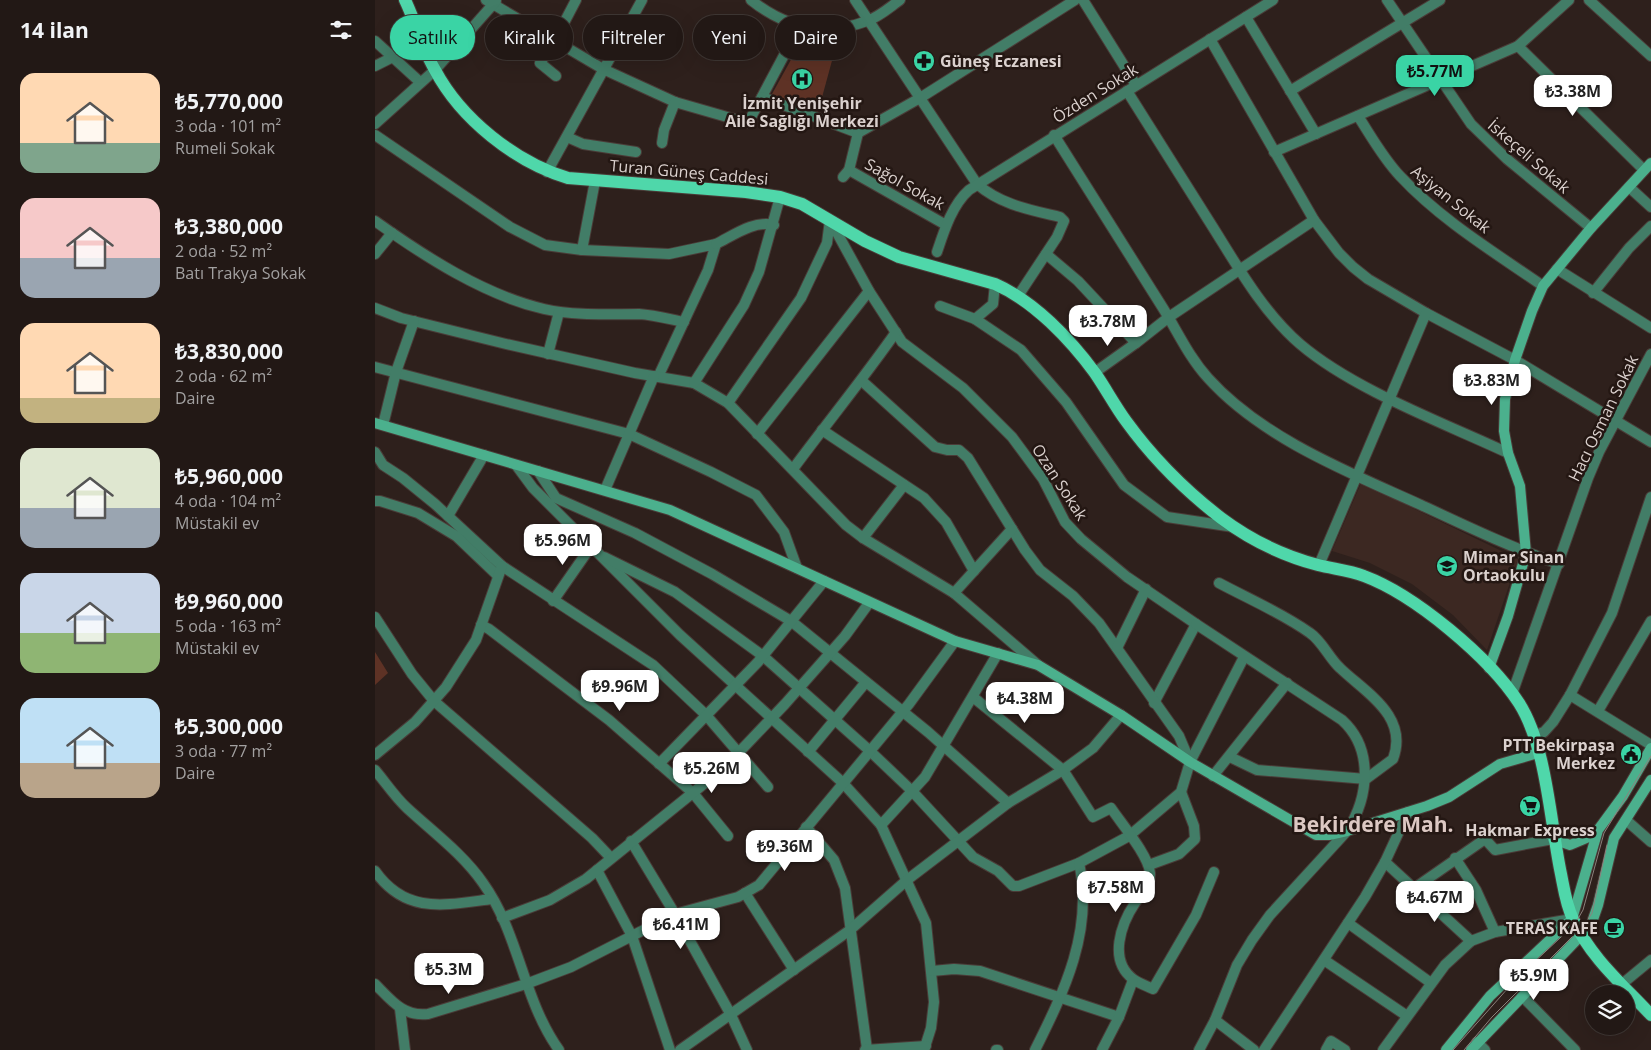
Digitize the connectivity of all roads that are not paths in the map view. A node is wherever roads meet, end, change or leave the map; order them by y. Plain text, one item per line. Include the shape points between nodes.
1 (405, 0) edge
2 (576, 0) edge
3 (642, 0) edge
4 (751, 0) edge
5 (855, 0) edge
6 (900, 0) edge
7 (1075, 0) edge
8 (1083, 0) edge
9 (1273, 0) edge
10 (1387, 0) edge
11 (1440, 0) edge
12 (1569, 0) edge
13 (1589, 0) edge
14 (492, 2) edge
15 (512, 15) edge
16 (568, 15) edge
17 (775, 16) edge
18 (1246, 17) junction
19 (869, 21) junction
20 (856, 23) edge
21 (1403, 24) junction
22 (1210, 39) junction
23 (375, 41) edge
24 (1518, 46) junction
25 (573, 52) edge
26 (390, 54) edge
27 (1651, 56) edge
28 (390, 58) edge
29 (397, 60) edge
30 (542, 60) edge
31 (782, 60) edge
32 (375, 66) edge
33 (603, 69) junction
34 (435, 70) junction
35 (556, 76) dead end
36 (1441, 81) junction
37 (420, 82) junction
38 (1137, 85) junction
39 (1127, 91) junction
40 (1290, 91) junction
41 (763, 97) junction
42 (920, 98) junction
43 (675, 102) junction
44 (1358, 116) junction
45 (375, 124) edge
46 (858, 133) junction
47 (1316, 134) junction
48 (375, 135) edge
49 (1055, 136) junction
50 (567, 137) junction
51 (662, 143) dead end
52 (635, 152) dead end
53 (1274, 152) junction
54 (1648, 166) edge
55 (547, 172) junction
56 (595, 181) junction
57 (977, 184) junction
58 (1629, 187) junction
59 (781, 197) junction
60 (1651, 207) edge
61 (830, 220) junction
62 (1314, 220) junction
63 (375, 221) edge
64 (774, 225) junction
65 (946, 225) junction
66 (1651, 226) edge
67 (1591, 228) junction
68 (392, 233) junction
69 (716, 244) junction
70 (582, 250) junction
71 (937, 252) dead end
72 (375, 254) edge
73 (1046, 254) junction
74 (1557, 269) junction
75 (1240, 271) junction
76 (995, 284) junction
77 (1543, 286) junction
78 (869, 291) junction
79 (1593, 293) junction
80 (1018, 296) junction
81 (940, 306) dead end
82 (375, 308) edge
83 (559, 312) junction
84 (1426, 313) junction
85 (1169, 317) junction
86 (975, 319) junction
87 (415, 322) junction
88 (684, 322) junction
89 (1651, 328) edge
90 (896, 332) junction
91 (1136, 343) junction
92 (548, 354) junction
93 (1651, 354) edge
94 (1515, 360) junction
95 (375, 366) edge
96 (397, 372) junction
97 (1094, 373) junction
98 (656, 377) junction
99 (862, 381) junction
100 (694, 383) junction
101 (1389, 398) junction
102 (728, 403) junction
103 (1616, 420) junction
104 (379, 424) edge
105 (822, 430) junction
106 (629, 434) junction
107 (757, 434) junction
108 (1651, 442) edge
109 (375, 452) edge
110 (1509, 453) junction
111 (484, 455) junction
112 (515, 465) junction
113 (793, 469) junction
114 (538, 471) junction
115 (1355, 475) junction
116 (904, 485) junction
117 (605, 490) junction
118 (1651, 497) edge
119 (375, 501) edge
120 (448, 516) junction
121 (1235, 527) junction
122 (1012, 529) junction
123 (863, 538) junction
124 (593, 545) junction
125 (1526, 553) junction
126 (604, 557) junction
127 (1559, 564) junction
128 (1319, 565) junction
129 (797, 568) junction
130 (500, 571) junction
131 (974, 571) junction
132 (824, 581) junction
133 (1219, 583) dead end
134 (1146, 589) junction
135 (954, 593) junction
136 (553, 601) junction
137 (869, 603) junction
138 (375, 617) edge
139 (791, 621) junction
140 (1651, 621) edge
141 (1196, 624) junction
142 (481, 625) junction
143 (955, 641) junction
144 (1117, 648) junction
145 (830, 652) junction
146 (998, 653) junction
147 (763, 656) junction
148 (1244, 657) junction
149 (1038, 665) junction
150 (1489, 668) junction
151 (866, 682) junction
152 (1287, 683) junction
153 (735, 686) junction
154 (798, 689) junction
155 (1512, 694) junction
156 (1570, 695) junction
157 (973, 697) junction
158 (434, 701) junction
159 (1154, 703) junction
160 (1598, 711) junction
161 (902, 712) junction
162 (707, 715) junction
163 (1121, 715) junction
164 (771, 719) junction
165 (834, 720) junction
166 (1533, 736) junction
167 (945, 746) junction
168 (1651, 747) edge
169 (870, 751) junction
170 (808, 752) junction
171 (739, 753) junction
172 (1538, 753) junction
173 (375, 755) edge
174 (1230, 757) junction
175 (1190, 762) junction
176 (659, 764) junction
177 (375, 770) edge
178 (1063, 770) junction
179 (1213, 776) junction
180 (1366, 779) junction
181 (1651, 780) edge
182 (843, 783) junction
183 (768, 788) dead end
184 (912, 791) junction
185 (1181, 792) junction
186 (693, 793) junction
187 (1008, 804) junction
188 (1407, 812) junction
189 (1627, 820) junction
190 (881, 825) junction
191 (806, 827) junction
192 (1598, 830) junction
193 (1347, 831) junction
194 (728, 836) dead end
195 (1129, 836) junction
196 (1614, 838) junction
197 (1553, 839) junction
198 (958, 841) junction
199 (631, 842) junction
200 (1651, 842) edge
201 (611, 858) junction
202 (1455, 858) junction
203 (1385, 862) junction
204 (1079, 864) junction
205 (1149, 865) junction
206 (597, 870) junction
207 (375, 871) edge
208 (1214, 872) dead end
209 (907, 880) junction
210 (1416, 888) junction
211 (745, 893) junction
212 (492, 899) junction
213 (675, 914) junction
214 (502, 918) junction
215 (1572, 919) junction
216 (1348, 923) junction
217 (850, 930) junction
218 (1495, 932) junction
219 (632, 936) junction
220 (1582, 936) junction
221 (1471, 941) junction
222 (1324, 960) junction
223 (1651, 960) edge
224 (793, 970) junction
225 (932, 971) junction
226 (1133, 980) junction
227 (1431, 983) junction
228 (375, 984) edge
229 (526, 984) junction
230 (1622, 984) junction
231 (1521, 996) junction
232 (1061, 997) junction
233 (400, 1009) junction
234 (731, 1015) junction
235 (1651, 1015) edge
236 (1407, 1016) junction
237 (1119, 1018) junction
238 (1215, 1020) junction
239 (1477, 1047) edge
240 (925, 1048) edge
241 (866, 1049) edge
242 (405, 1050) edge
243 (559, 1050) edge
244 (670, 1050) edge
245 (680, 1050) edge
246 (747, 1050) edge
247 (1035, 1050) edge
248 (1103, 1050) edge
249 (1199, 1050) edge
250 (1254, 1050) edge
251 (1264, 1050) edge
252 (1326, 1050) edge
253 (1345, 1050) edge
254 (1383, 1050) edge
255 (1446, 1050) edge
256 (1575, 1050) edge

1 - 34 main road, Turan Güneş Caddesi
2 - 16 street
3 - 33 street
4 - 17 street
5 - 19 street
6 - 19 street
7 - 42 street
8 - 38 street
9 - 18 street, Özden Sokak
10 - 21 street, İskeçeli Sokak
11 - 21 street
12 - 24 street
13 - 27 street
14 - 15 street
14 - 34 street
18 - 22 street, Özden Sokak
18 - 40 street
19 - 20 street
19 - 42 street
21 - 36 street, İskeçeli Sokak
21 - 40 street
22 - 38 street, Özden Sokak
22 - 53 street
23 - 26 street
24 - 36 street
24 - 54 street
25 - 33 street
28 - 32 street
29 - 37 street
30 - 35 street via 540,63
31 - 41 street
33 - 43 street
33 - 50 street
34 - 37 street
34 - 55 main road, Turan Güneş Caddesi via 444,87 489,134 507,150
36 - 44 street
36 - 67 street, İskeçeli Sokak via 1483,137
37 - 45 street
38 - 39 street, Özden Sokak
39 - 49 street, Özden Sokak
39 - 75 street
40 - 47 street
41 - 43 street via 748,123
41 - 46 street
42 - 46 street
42 - 57 street
43 - 51 street
44 - 47 street
44 - 77 street, Aşiyan Sokak via 1389,163 1416,192 1455,225
46 - 65 street, Sağol Sokak via 846,173
47 - 53 street
48 - 70 street via 510,227 545,245
49 - 57 street, Özden Sokak
49 - 85 street
50 - 52 street via 583,144
50 - 55 street
53 - 62 street
54 - 58 street
55 - 56 main road, Turan Güneş Caddesi
56 - 59 main road, Turan Güneş Caddesi
56 - 70 street
57 - 65 street, Özden Sokak via 962,197
57 - 73 street via 1010,204 1063,219 1064,225
58 - 60 street
58 - 67 street
59 - 61 main road, Turan Güneş Caddesi via 802,204
59 - 64 street
61 - 76 main road, Turan Güneş Caddesi via 899,257
61 - 78 street, Ozan Sokak
61 - 102 street via 827,243 801,298
62 - 75 street
62 - 84 street via 1353,267
63 - 68 street
64 - 69 street via 754,226
64 - 100 street via 744,305
65 - 71 street, Özden Sokak
66 - 79 street
67 - 74 street
68 - 72 street
68 - 83 street via 414,249 506,297
69 - 70 street via 669,254
69 - 88 street
73 - 80 street
73 - 91 street via 1078,281
74 - 77 street
74 - 79 street
75 - 85 street
75 - 101 street via 1273,316 1299,343 1332,367
76 - 80 main road, Turan Güneş Caddesi
76 - 86 street via 993,304
77 - 94 street
78 - 90 street, Ozan Sokak
78 - 107 street
79 - 89 street
80 - 97 main road, Turan Güneş Caddesi via 1062,335
81 - 86 street
82 - 87 street
83 - 88 street via 641,314
83 - 92 street
84 - 94 street
84 - 101 street
85 - 91 street
85 - 115 street via 1197,366 1235,406 1265,427
86 - 121 street via 1028,357 1065,402 1124,485 1167,517
87 - 92 street
87 - 96 street
88 - 98 street
90 - 99 street
90 - 134 street, Ozan Sokak via 902,342 963,388 1012,437 1043,479 1065,522 1081,539
91 - 97 street
92 - 98 street
93 - 103 street, Hacı Osman Sokak
94 - 103 street
94 - 110 street via 1504,407 1504,431
95 - 96 street
96 - 104 street
96 - 106 street
97 - 121 main road, Turan Güneş Caddesi via 1159,461 1201,502
98 - 100 street
98 - 106 street
99 - 105 street
99 - 122 street via 935,446 962,452
100 - 102 street
101 - 110 street
101 - 115 street
102 - 107 street
103 - 108 street
103 - 127 street, Hacı Osman Sokak via 1588,478
104 - 111 street
105 - 113 street
105 - 116 street
106 - 117 street
106 - 129 street via 756,495 784,532
107 - 113 street
109 - 120 street via 383,465
110 - 125 street via 1520,486
111 - 112 street
111 - 120 street
112 - 114 street
112 - 124 street via 533,488
113 - 123 street
114 - 117 street
114 - 139 street via 556,498 635,532
115 - 125 street
115 - 128 street
116 - 123 street
116 - 131 street via 924,498 946,522
117 - 129 street via 670,510
118 - 156 street via 1621,592
119 - 130 street via 418,513 456,536
120 - 130 street
121 - 128 main road, Turan Güneş Caddesi via 1275,549
122 - 131 street
122 - 144 street via 1040,570 1092,614
123 - 135 street
124 - 126 street
124 - 136 street
125 - 127 street
125 - 150 street
126 - 147 street via 675,592
126 - 153 street
127 - 155 street, Hacı Osman Sokak
128 - 150 main road, Turan Güneş Caddesi via 1362,575 1396,591 1428,613
129 - 132 street
130 - 136 street
130 - 142 street
131 - 135 street
132 - 137 street
132 - 139 street
133 - 180 street via 1312,634 1341,669 1374,696 1398,737 1389,764
134 - 141 street, Ozan Sokak
134 - 144 street
135 - 149 street
136 - 162 street via 653,665
137 - 143 street
137 - 145 street
138 - 158 street
139 - 145 street
139 - 147 street
140 - 160 street
141 - 148 street, Ozan Sokak
141 - 159 street
142 - 158 street via 476,640
142 - 176 street via 609,720
143 - 146 street
143 - 161 street
144 - 159 street
145 - 151 street
145 - 154 street
146 - 149 street
146 - 157 street
147 - 153 street
147 - 154 street
148 - 152 street, Ozan Sokak
148 - 175 street
149 - 163 street
150 - 155 main road, Turan Güneş Caddesi
151 - 161 street
151 - 165 street
152 - 174 street
152 - 180 street, Ozan Sokak via 1335,714 1353,731 1362,750
153 - 162 street
153 - 164 street
154 - 164 street
154 - 165 street
155 - 166 main road, Turan Güneş Caddesi via 1527,718
156 - 160 street
156 - 166 street via 1548,728
157 - 167 street
157 - 178 street
158 - 173 street via 415,722
158 - 201 street
159 - 175 street via 1179,736
160 - 168 street
161 - 167 street
161 - 169 street
162 - 171 street
162 - 176 street
163 - 175 street
163 - 178 street via 1093,748
164 - 170 street
164 - 171 street
165 - 169 street
165 - 170 street
166 - 172 main road, Turan Güneş Caddesi
167 - 184 street
167 - 187 street
168 - 192 street via 1623,796
169 - 182 street
169 - 184 street
170 - 182 street
171 - 183 street
171 - 186 street
172 - 188 street via 1500,764 1449,797
172 - 197 main road, Turan Güneş Caddesi
174 - 179 street
174 - 180 street via 1257,770
175 - 179 street
175 - 185 street
176 - 186 street
177 - 212 street via 405,806 454,850 483,883
178 - 187 street
178 - 195 street via 1093,817 1111,808
179 - 193 street via 1310,833 1329,835
180 - 193 street via 1355,820
181 - 189 street
182 - 190 street
182 - 191 street
184 - 190 street
184 - 198 street
185 - 195 street
185 - 205 street via 1196,832 1195,840 1179,854
186 - 194 street
186 - 199 street
187 - 198 street
188 - 193 street
188 - 203 street
189 - 196 street
189 - 200 street
190 - 209 street
191 - 211 street via 759,885
191 - 217 street via 834,860 845,888
192 - 196 street
192 - 197 street via 1589,838 1569,845
192 - 215 street
193 - 238 street via 1252,940 1237,965
195 - 204 street
195 - 205 street
196 - 220 street via 1595,917
197 - 202 street via 1495,850 1485,839
197 - 215 main road, Turan Güneş Caddesi
198 - 204 street via 973,857 998,872 1013,886
198 - 209 street
199 - 201 street
199 - 213 street
201 - 206 street
202 - 210 street
202 - 218 street via 1476,890
203 - 210 street
203 - 216 street
204 - 232 street via 1084,892 1082,924
205 - 226 street via 1147,888 1133,906 1119,942 1119,958
206 - 214 street via 550,900
206 - 219 street
207 - 212 street via 385,886 402,897 425,905
208 - 226 street via 1195,915 1153,989
209 - 217 street
209 - 225 street via 926,924
210 - 221 street
211 - 213 street
211 - 224 street
212 - 214 street
213 - 219 street
213 - 234 street
214 - 229 street
215 - 218 street
215 - 220 main road, Turan Güneş Caddesi
215 - 255 street via 1490,996
216 - 222 street
216 - 227 street
217 - 224 street
217 - 241 street
218 - 221 street
219 - 229 street via 595,956
219 - 244 street
220 - 230 main road, Turan Güneş Caddesi via 1596,957
220 - 231 street
221 - 227 street via 1456,953
222 - 236 street
222 - 251 street
223 - 230 street
224 - 234 street
225 - 232 street via 980,971
225 - 240 street via 935,1002
226 - 237 street
227 - 236 street
228 - 233 street
229 - 233 street via 428,1014
229 - 243 street
230 - 235 main road, Turan Güneş Caddesi
231 - 239 street
231 - 256 street
232 - 237 street
232 - 247 street
233 - 242 street
234 - 245 street
234 - 246 street
236 - 254 street
237 - 248 street
238 - 249 street
238 - 250 street
240 - 241 street
252 - 253 street via 1331,1041

